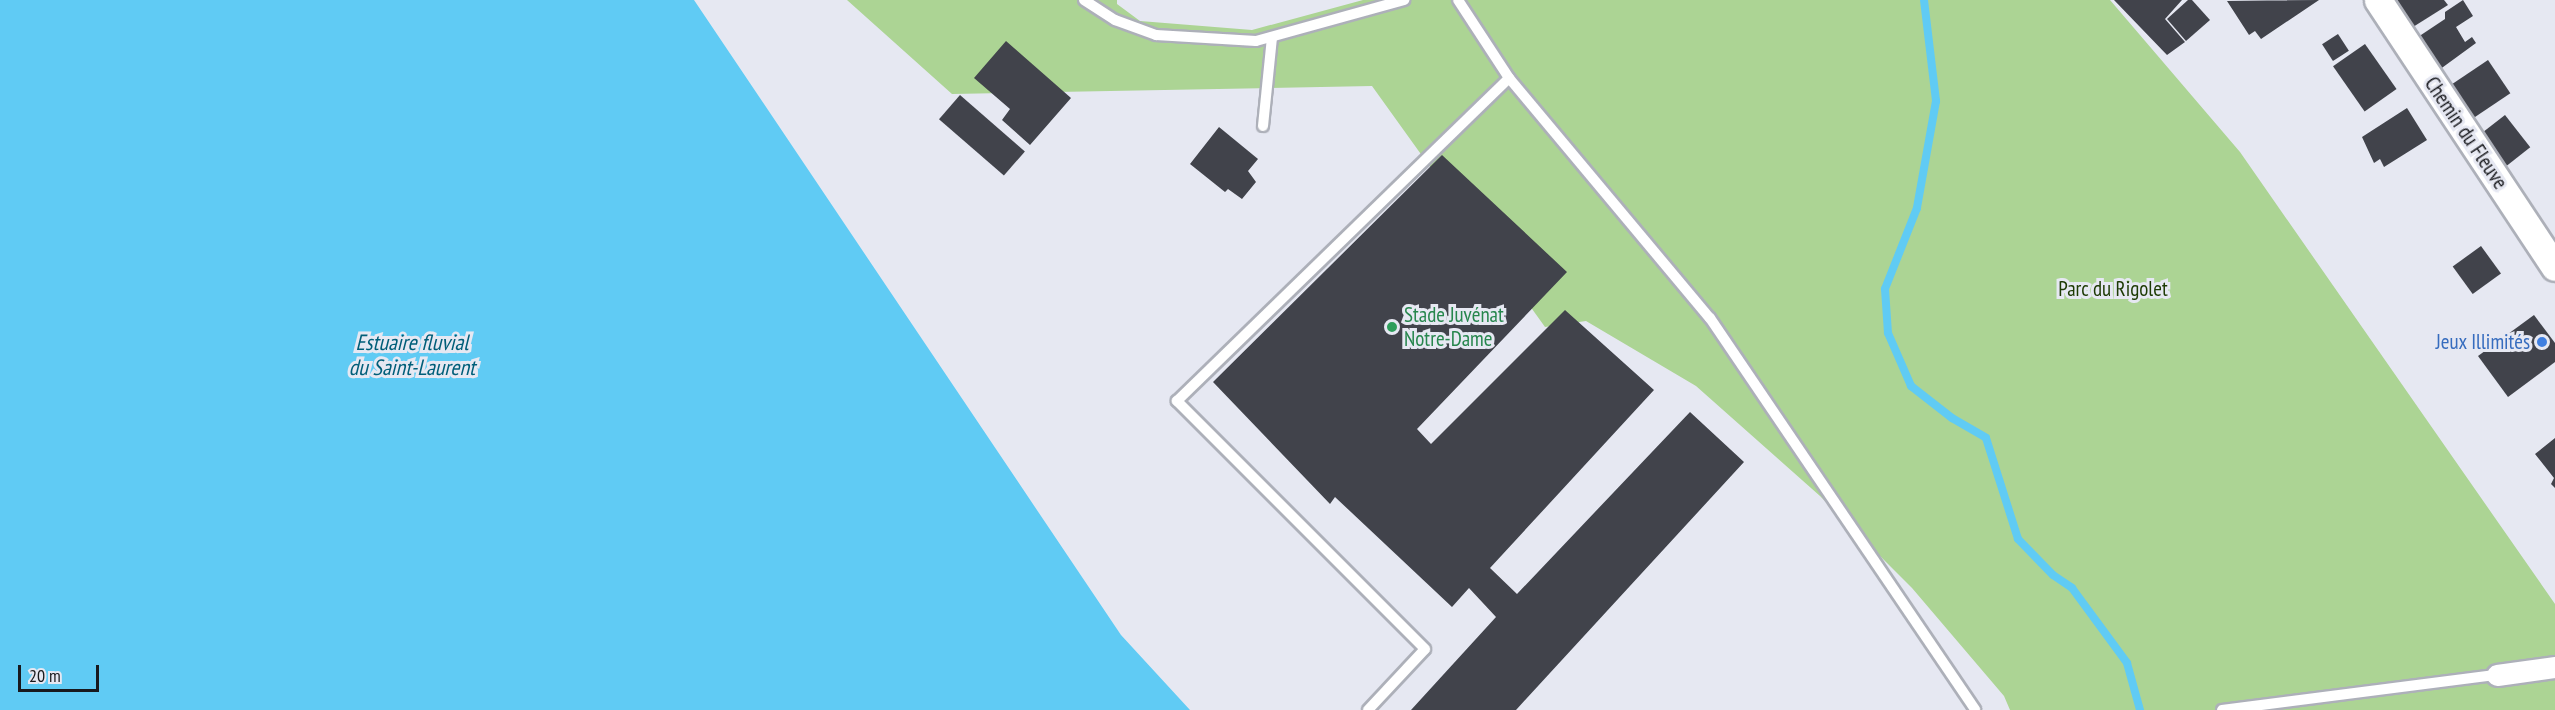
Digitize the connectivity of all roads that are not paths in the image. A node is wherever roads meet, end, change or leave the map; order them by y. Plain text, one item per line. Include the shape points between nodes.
1 (1084, 0) edge
2 (1404, 0) edge
3 (1458, 0) edge
4 (2378, 0) edge
5 (1272, 37) junction
6 (1509, 78) junction
7 (1263, 126) dead end
8 (2555, 267) edge
9 (2555, 668) edge
10 (2497, 675) joint
11 (1368, 710) edge
12 (1975, 710) edge
13 (2222, 710) edge

1 - 5 lane via 1114,20 1156,35 1256,41
2 - 5 lane
3 - 6 lane
4 - 8 street, Chemin du Fleuve
5 - 7 lane
6 - 11 lane via 1177,401 1425,649
6 - 12 lane via 1710,318
9 - 10 street
10 - 13 lane

